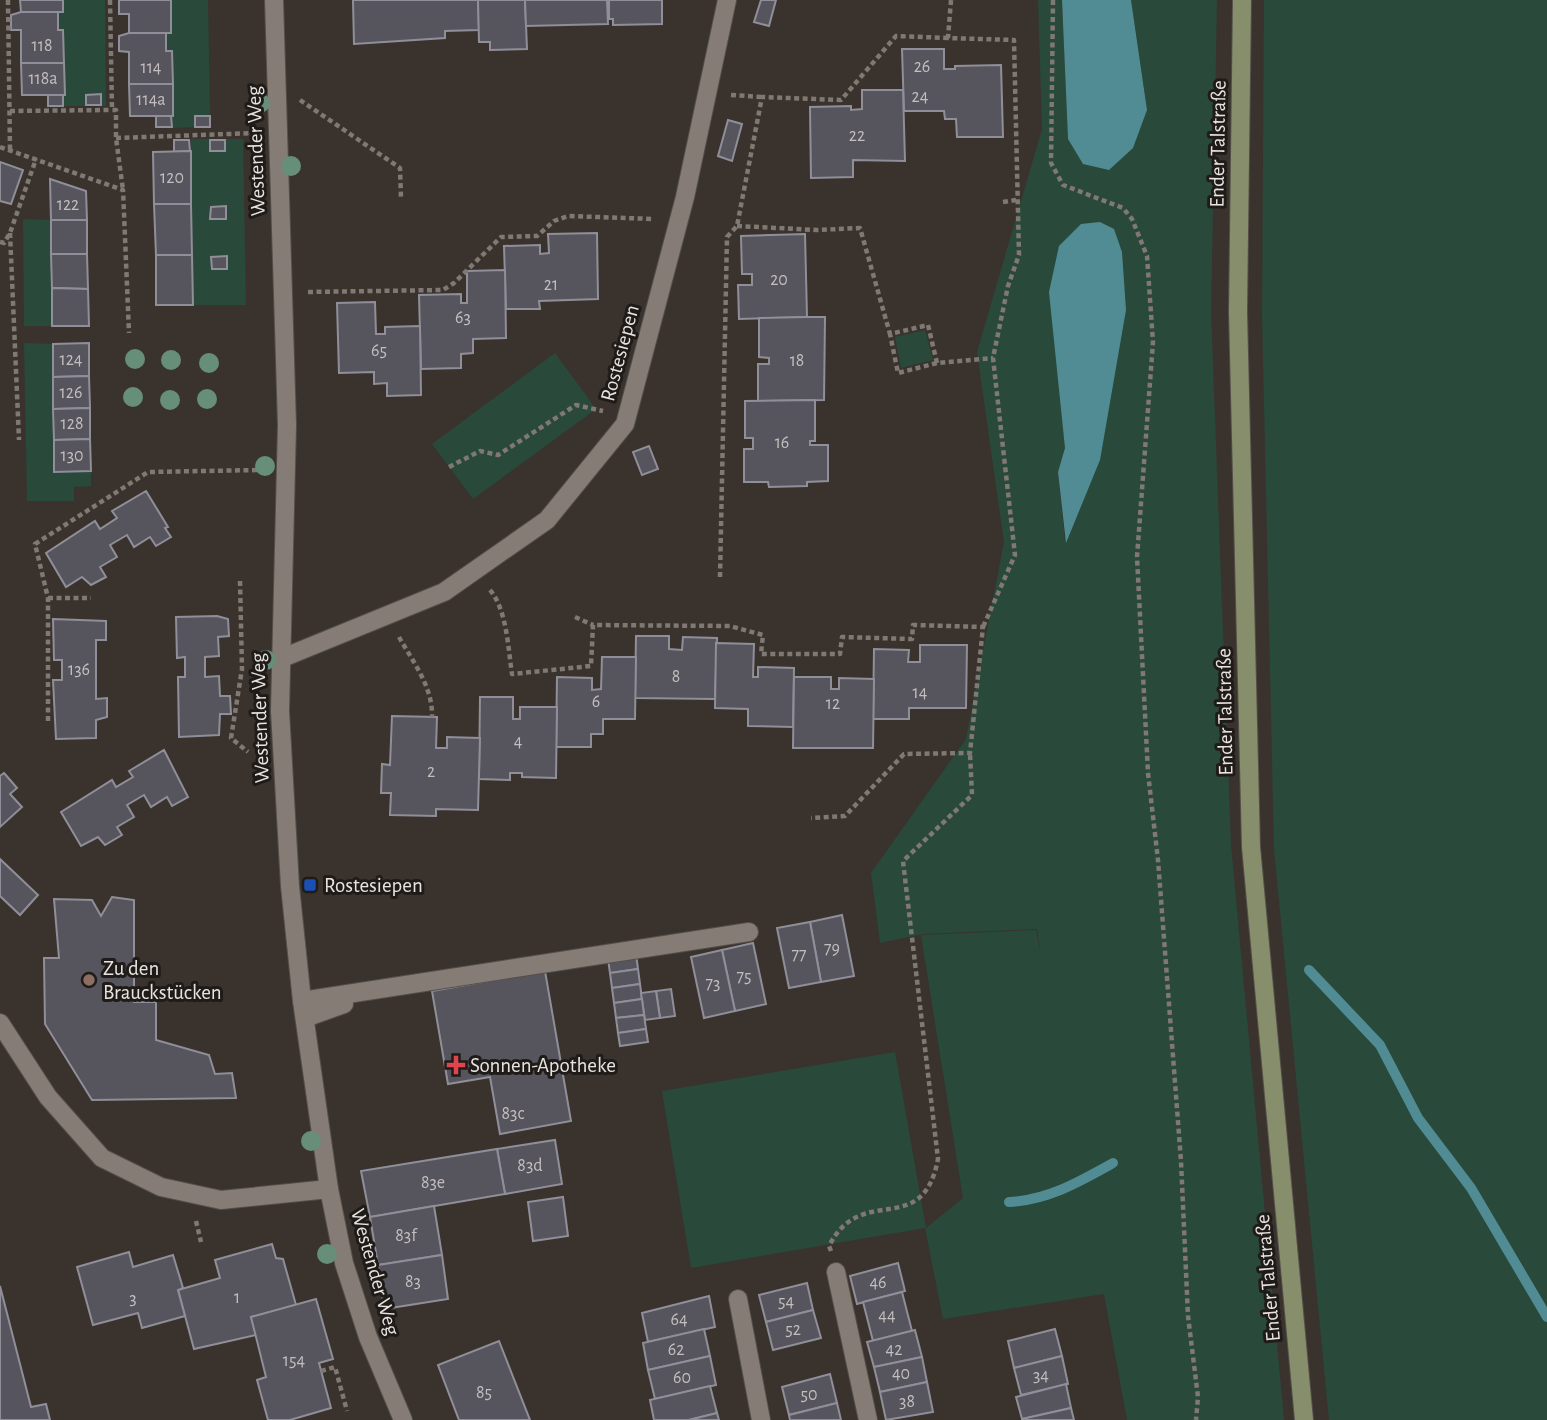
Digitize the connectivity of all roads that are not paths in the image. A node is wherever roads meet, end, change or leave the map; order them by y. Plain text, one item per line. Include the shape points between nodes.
1 (274, 0) edge
2 (727, 0) edge
3 (1242, 0) edge
4 (280, 660) junction
5 (749, 932) dead end
6 (344, 1004) dead end
7 (303, 1009) junction
8 (0, 1023) edge
9 (329, 1189) junction
10 (836, 1272) road end
11 (738, 1299) dead end
12 (403, 1420) edge
13 (761, 1420) edge
14 (868, 1420) edge
15 (1304, 1420) edge

1 - 4 street, Westender Weg via 286,469
2 - 4 street, Rostesiepen via 679,220 625,424 547,520 444,592
3 - 15 main road, Ender Talstraße via 1238,312 1251,847
4 - 7 street, Westender Weg via 289,873
5 - 7 street
6 - 7 street
7 - 9 street, Westender Weg
8 - 9 street via 48,1097 102,1158 161,1187 221,1200
9 - 12 street, Westender Weg via 368,1337
10 - 14 street
11 - 13 street

